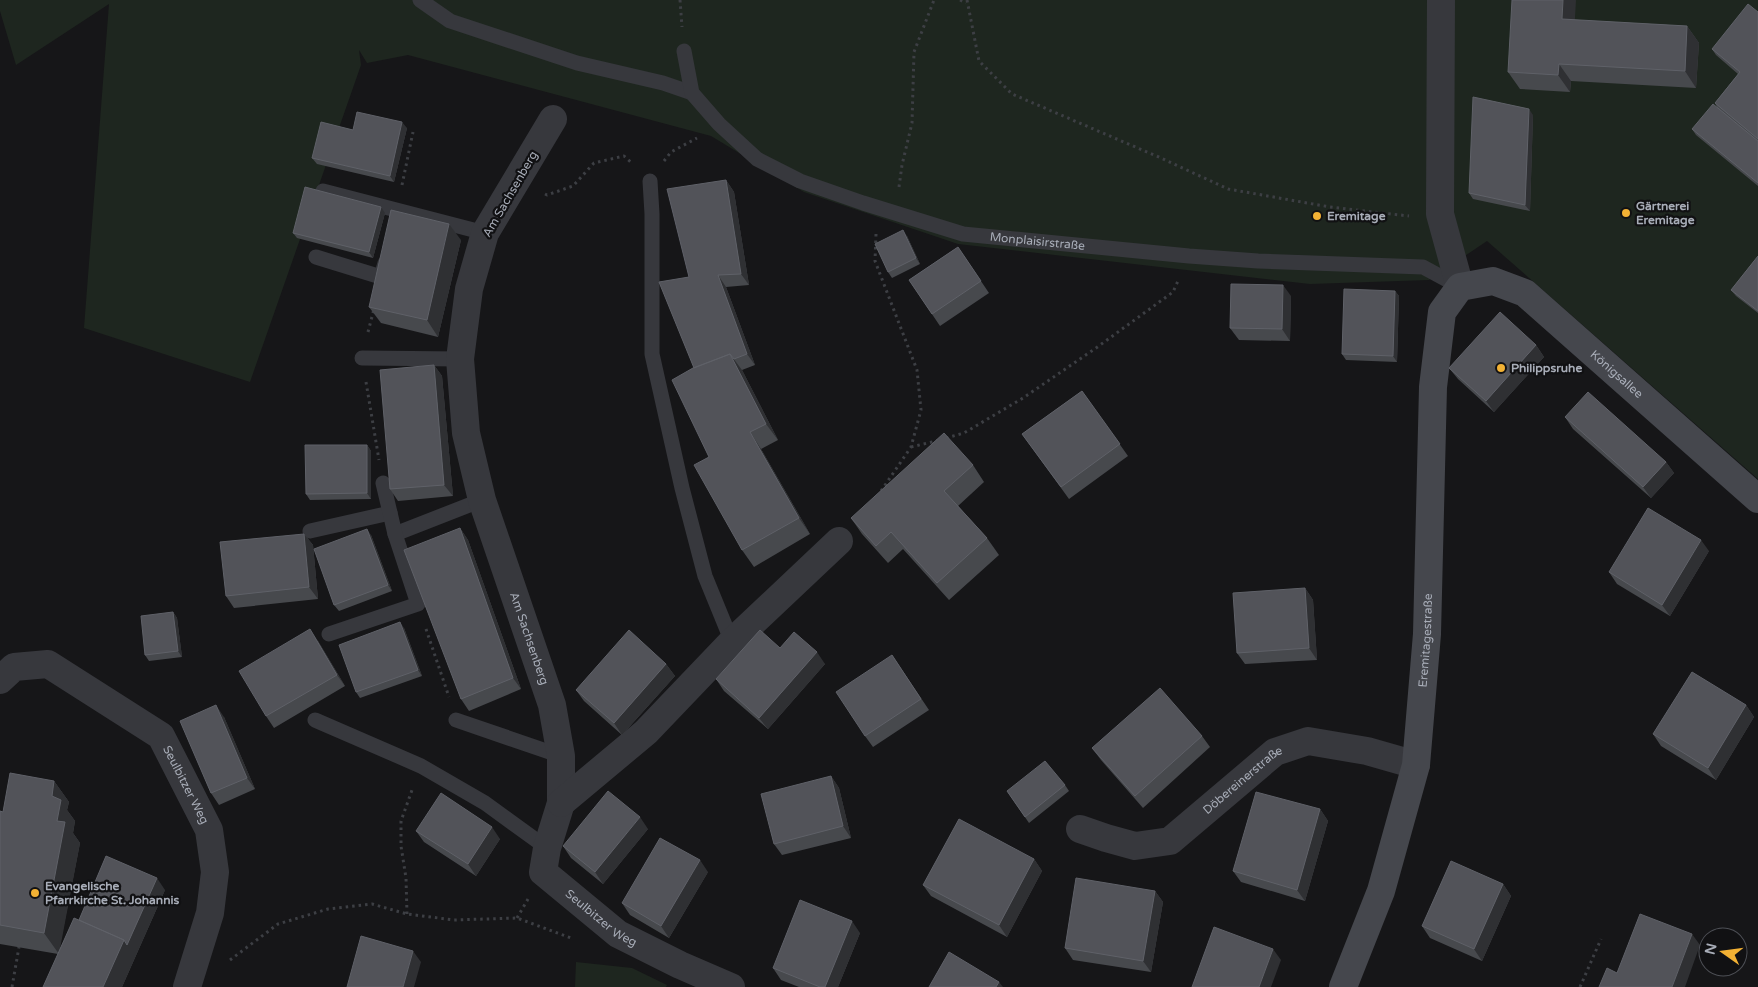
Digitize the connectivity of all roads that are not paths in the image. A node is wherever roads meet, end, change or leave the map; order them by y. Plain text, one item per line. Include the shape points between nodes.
1 (420, 0) edge
2 (1441, 0) edge
3 (684, 51) dead end
4 (692, 93) junction
5 (553, 119) dead end
6 (650, 181) road end
7 (323, 191) edge
8 (485, 233) junction
9 (388, 248) edge
10 (316, 257) dead end
11 (1460, 287) junction
12 (362, 358) dead end
13 (460, 359) junction
14 (383, 483) dead end
15 (1758, 499) edge
16 (482, 500) junction
17 (390, 514) junction
18 (310, 531) dead end
19 (395, 534) junction
20 (839, 542) dead end
21 (329, 634) dead end
22 (732, 642) junction
23 (0, 680) edge
24 (315, 720) dead end
25 (456, 720) road end
26 (561, 756) junction
27 (1416, 766) junction
28 (561, 803) junction
29 (1080, 829) dead end
30 (547, 848) junction
31 (187, 987) edge
32 (731, 987) edge
33 (1343, 987) edge

1 - 4 lane via 450,21 577,63
2 - 11 street via 1440,214
3 - 4 lane
4 - 11 lane, Monplaisirstraße via 719,124 757,158 800,180 963,234 1258,261 1423,267
5 - 8 street, Am Sachsenberg
6 - 22 lane via 652,354 705,576
7 - 8 lane via 396,215
8 - 13 street, Am Sachsenberg via 469,289
9 - 10 lane via 381,277
11 - 15 street, Königsallee via 1493,281 1525,293
11 - 27 street, Eremitagestraße via 1442,312 1433,387 1427,634
12 - 13 lane
13 - 16 street, Am Sachsenberg via 466,434
14 - 17 lane
16 - 19 lane
16 - 26 street, Am Sachsenberg via 552,704
17 - 18 lane
17 - 19 lane
19 - 21 lane via 418,604
20 - 22 street
22 - 28 street via 646,732
23 - 31 street, Seulbitzer Weg via 14,667 48,664 161,736 209,830 215,872 210,913
24 - 30 lane via 421,766 486,803
25 - 26 lane
26 - 28 street, Am Sachsenberg
27 - 29 street, Döbereinerstraße via 1367,751 1308,741 1275,752 1170,841 1135,846
27 - 33 street, Eremitagestraße via 1381,891
28 - 30 street, Seulbitzer Weg
30 - 32 street, Seulbitzer Weg via 543,872 618,934

